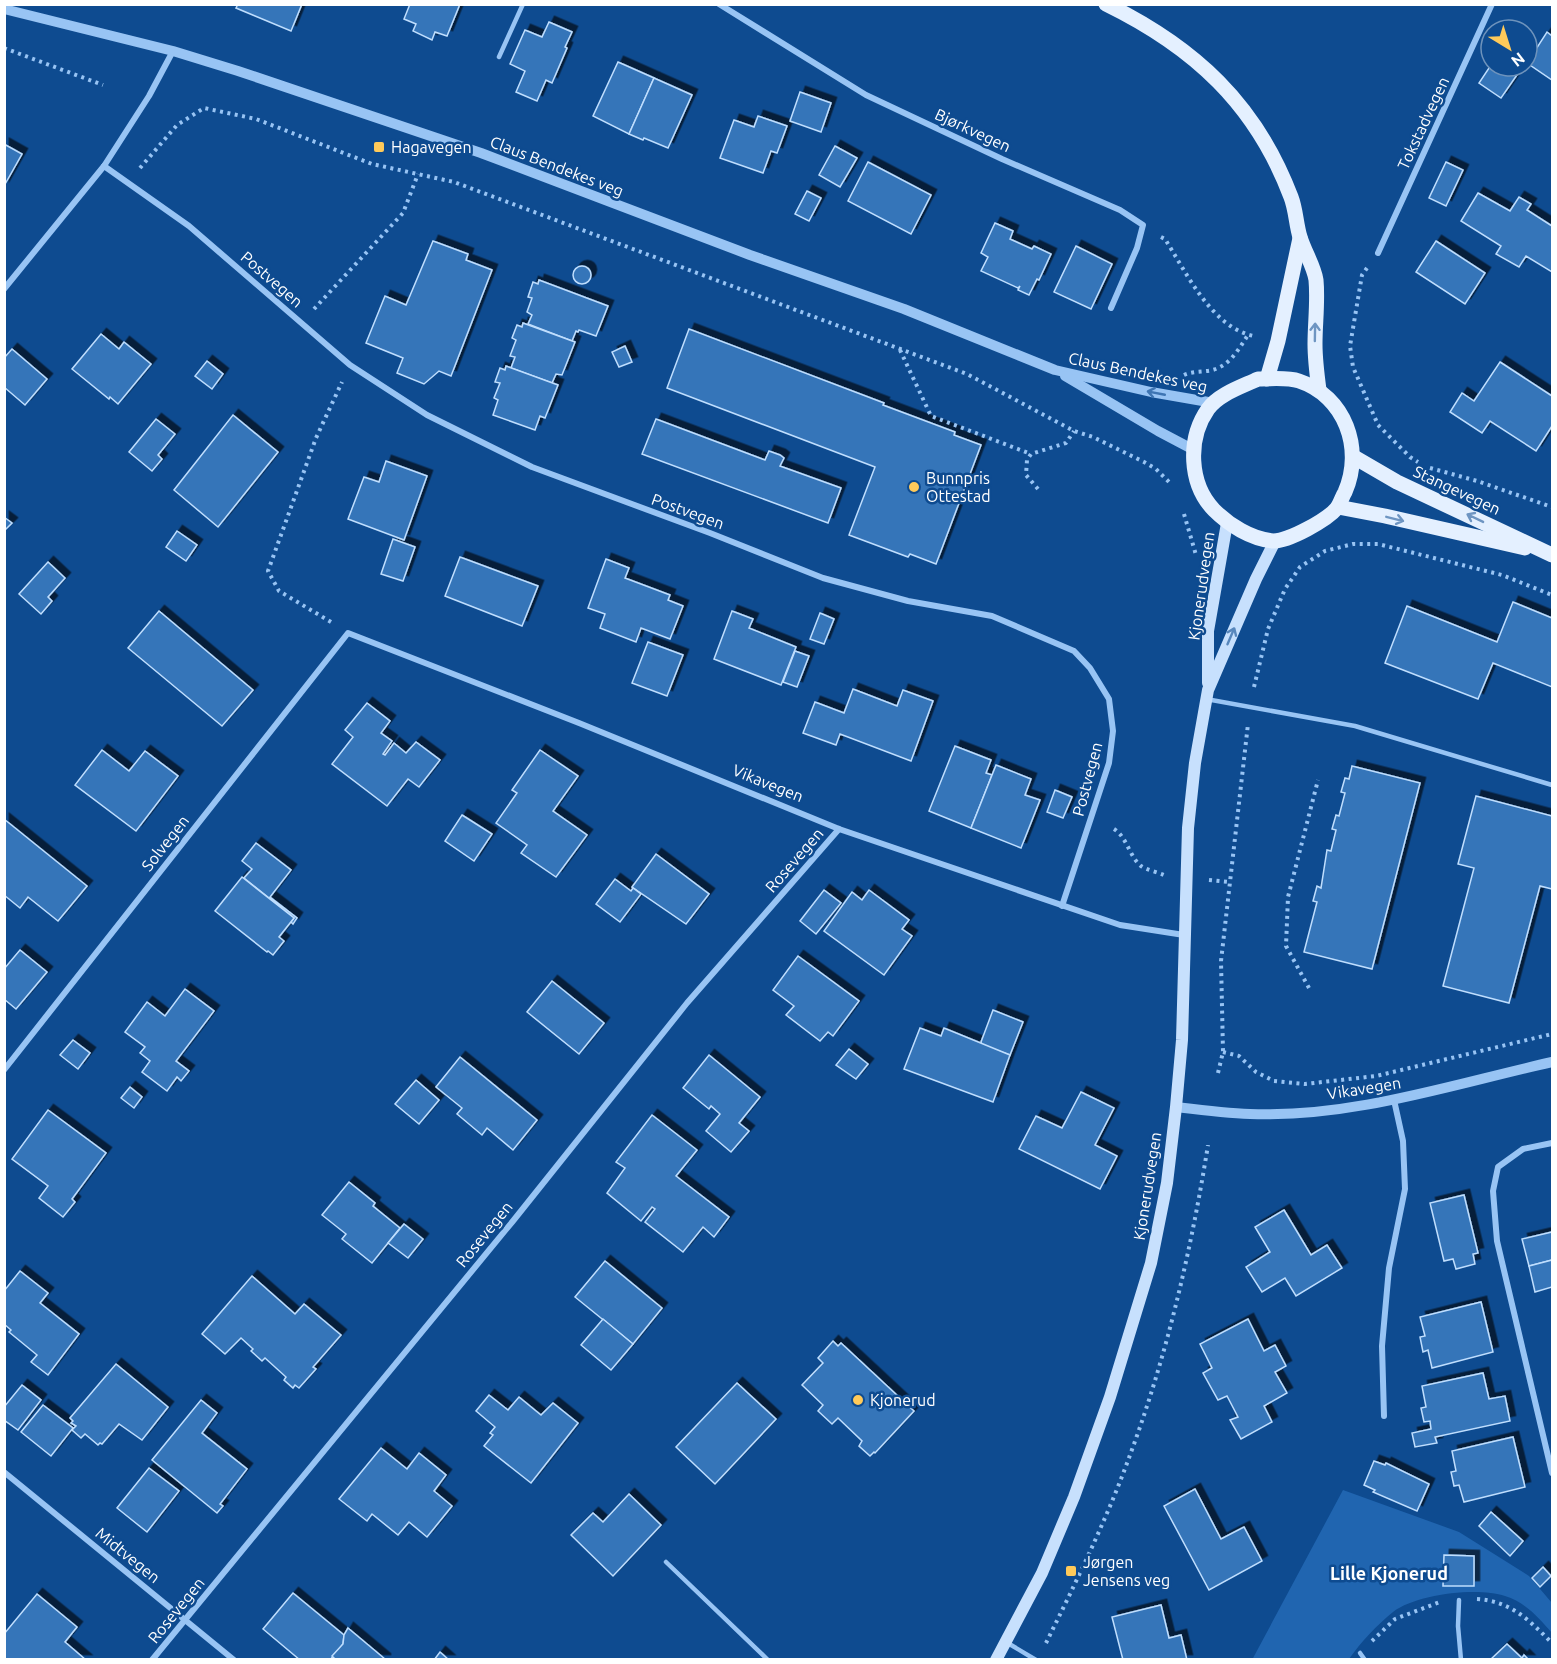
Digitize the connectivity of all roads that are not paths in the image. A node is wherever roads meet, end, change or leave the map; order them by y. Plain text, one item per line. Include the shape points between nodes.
1 (523, 4) edge
2 (719, 4) edge
3 (1106, 4) edge
4 (1492, 4) edge
5 (4, 9) edge
6 (172, 51) junction
7 (498, 57) dead end
8 (104, 166) junction
9 (1300, 238) junction
10 (1378, 253) road end
11 (4, 289) edge
12 (1111, 308) dead end
13 (1055, 370) junction
14 (1267, 379) junction
15 (1319, 390) junction
16 (1214, 403) junction
17 (1194, 450) junction
18 (1353, 457) junction
19 (1338, 507) junction
20 (1227, 523) junction
21 (1275, 541) junction
22 (1549, 554) edge
23 (348, 633) joint
24 (1207, 695) junction
25 (1552, 785) edge
26 (839, 828) junction
27 (1062, 906) junction
28 (1184, 935) junction
29 (1552, 1062) edge
30 (4, 1070) edge
31 (1394, 1100) junction
32 (1176, 1107) junction
33 (1552, 1143) edge
34 (1384, 1416) dead end
35 (4, 1472) edge
36 (1552, 1473) edge
37 (666, 1562) dead end
38 (1460, 1600) dead end
39 (185, 1620) junction
40 (1006, 1642) junction
41 (1360, 1653) dead end
42 (152, 1659) edge
43 (234, 1659) edge
44 (768, 1659) edge
45 (996, 1659) edge
46 (1036, 1659) edge
47 (1365, 1659) edge
48 (1461, 1659) edge

1 - 7 lane
2 - 12 street, Bjørkvegen via 866,95 1120,210 1143,225
3 - 9 main road via 1156,31 1237,100 1282,175 1292,199
4 - 10 street, Tokstadvegen
5 - 6 street, Claus Bendekes veg
6 - 8 street via 149,96
6 - 13 street, Claus Bendekes veg via 481,153 904,309
8 - 11 street
8 - 27 street, Postvegen via 189,226 350,365 427,415 543,471 823,578 908,601 992,616 1074,651 1109,699 1113,731 1109,763
9 - 14 main road
15 -> 9 main road via 1316,278
16 -> 13 street, Claus Bendekes veg
13 - 17 street, Claus Bendekes veg
14 - 15 main road via 1296,380
14 - 16 main road via 1258,379
15 - 18 main road via 1344,420
16 - 17 main road via 1198,429
17 - 20 main road via 1195,476 1202,494
18 - 19 main road via 1349,483
22 -> 18 main road, Stangevegen
19 - 21 main road via 1309,529
19 -> 22 main road, Stangevegen
20 - 21 main road
20 - 24 main road, Kjonerudvegen via 1208,631
24 -> 21 main road, Kjonerudvegen
23 - 26 street, Vikavegen
23 - 30 street, Solvegen
24 - 25 lane via 1250,708 1355,726
24 - 28 main road, Kjonerudvegen via 1189,817
26 - 27 street, Vikavegen
26 - 39 street, Rosevegen via 687,1003
27 - 28 street, Vikavegen via 1120,925
28 - 32 main road, Kjonerudvegen
29 - 31 street, Vikavegen
31 - 32 street, Vikavegen via 1270,1114
31 - 34 street via 1403,1142 1405,1189 1389,1269 1382,1346
32 - 40 main road, Kjonerudvegen via 1167,1183 1151,1263 1110,1397 1042,1574
33 - 36 street via 1522,1149 1498,1167 1492,1191 1497,1241
35 - 39 street, Midtvegen
37 - 44 lane
38 - 48 lane
39 - 42 street, Rosevegen
39 - 43 street, Midtvegen
40 - 45 main road, Kjonerudvegen
40 - 46 lane
41 - 47 lane

